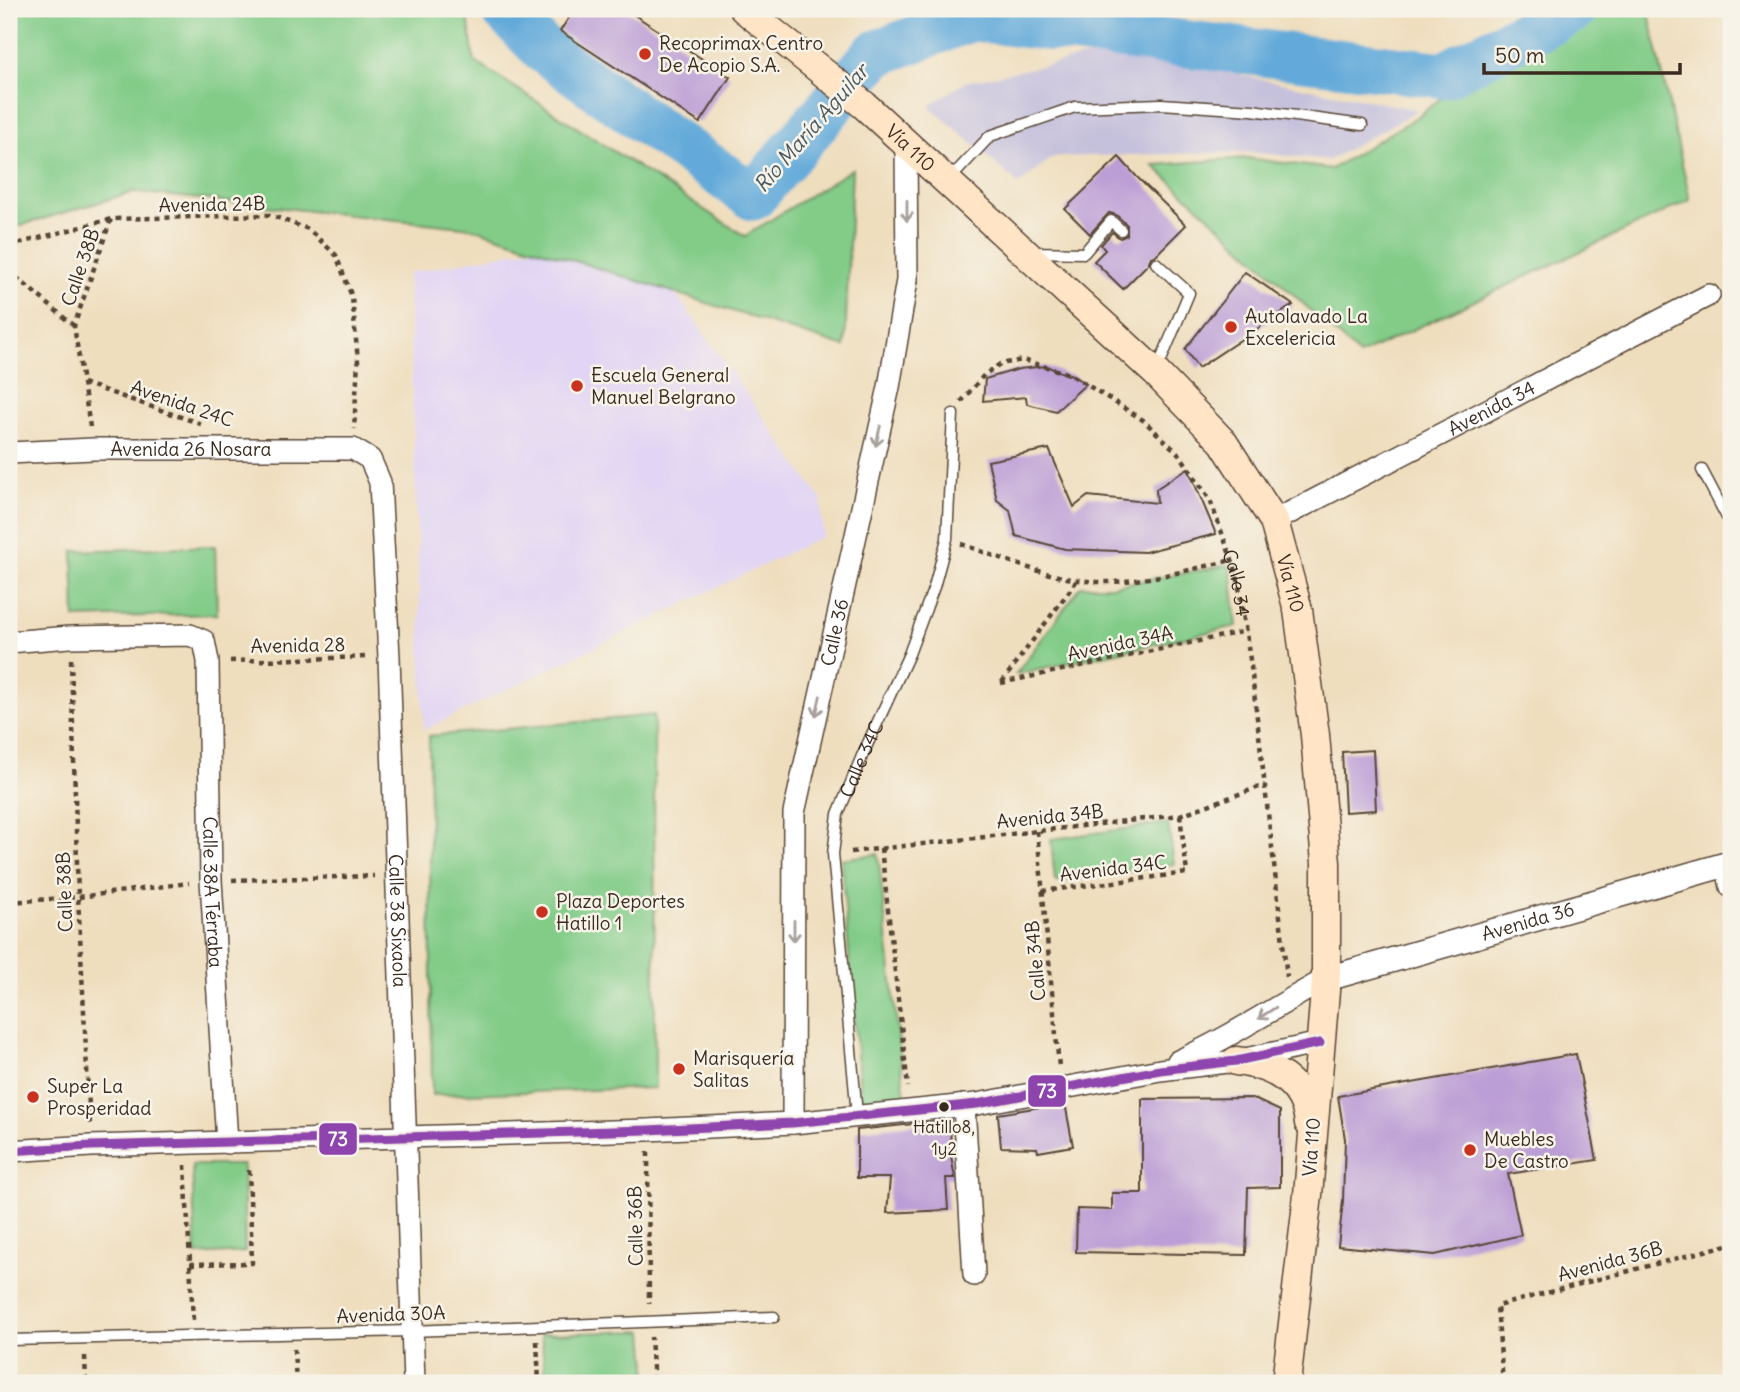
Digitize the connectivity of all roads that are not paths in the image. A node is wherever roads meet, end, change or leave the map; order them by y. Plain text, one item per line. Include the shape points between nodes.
1 (744, 9) edge
2 (1362, 125) dead end
3 (906, 143) junction
4 (947, 182) junction
5 (1121, 230) dead end
6 (1023, 252) junction
7 (1156, 262) dead end
8 (1709, 295) dead end
9 (1156, 373) junction
10 (953, 414) road end
11 (9, 453) edge
12 (362, 454) joint
13 (1702, 470) dead end
14 (1274, 521) junction
15 (1731, 525) edge
16 (9, 642) edge
17 (1729, 871) edge
18 (1326, 979) junction
19 (1320, 1043) junction
20 (1236, 1061) junction
21 (1160, 1070) junction
22 (964, 1105) junction
23 (857, 1115) junction
24 (793, 1123) junction
25 (404, 1136) junction
26 (1311, 1138) junction
27 (227, 1143) junction
28 (9, 1151) edge
29 (974, 1275) dead end
30 (774, 1317) dead end
31 (411, 1331) junction
32 (9, 1340) edge
33 (414, 1383) edge
34 (1286, 1383) edge

1 - 3 main road, Vía 110
2 - 4 lane via 1226,108 1161,104 1075,107 990,136
3 - 4 main road, Vía 110
3 -> 24 street, Calle 36 via 907,280 889,387 794,813
4 - 6 main road, Vía 110
5 - 6 lane via 1111,220 1084,253
6 - 9 main road, Vía 110
7 - 9 lane via 1189,293
8 - 14 street, Avenida 34
9 - 14 main road, Vía 110 via 1223,442
10 - 23 lane, Calle 34C via 947,539 934,587 838,814 833,854
11 - 12 street, Avenida 26 Nosara via 93,449
12 - 25 street, Calle 38 Sixaola via 380,482
13 - 15 lane
14 - 18 main road, Vía 110 via 1298,610 1315,735 1326,863
16 - 27 street, Calle 38A Térraba via 190,635 206,651 211,880
17 - 18 street, Avenida 36
18 - 19 main road, Vía 110
18 -> 21 street via 1248,1026
19 - 20 street
19 - 26 main road, Vía 110
20 - 21 street
20 - 26 main road via 1260,1064 1281,1074 1298,1091 1308,1113
21 - 22 street
22 - 23 street
22 - 29 street
23 - 24 street
24 - 25 street
25 - 27 street
25 - 31 street, Calle 38 Sixaola
26 - 34 main road, Vía 110
27 - 28 street
30 - 31 lane, Avenida 30A
31 - 32 lane, Avenida 30A
31 - 33 street, Calle 38 Sixaola

